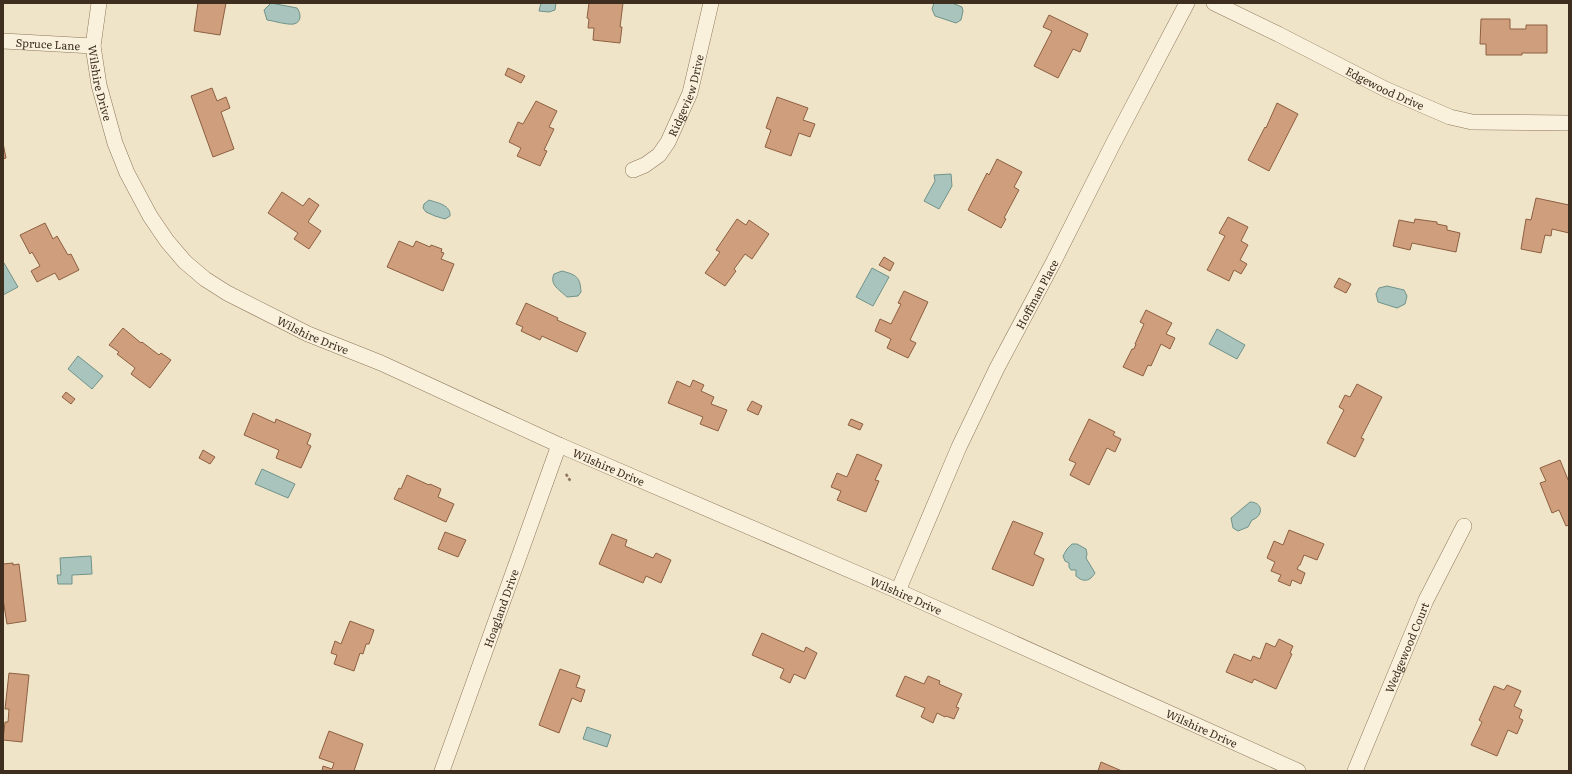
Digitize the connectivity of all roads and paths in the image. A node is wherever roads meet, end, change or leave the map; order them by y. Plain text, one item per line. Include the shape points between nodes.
1 (100, 3) edge
2 (711, 3) edge
3 (1188, 3) edge
4 (1214, 3) edge
5 (3, 42) edge
6 (93, 46) junction
7 (1569, 123) edge
8 (633, 170) dead end
9 (559, 445) junction
10 (565, 474) dead end
11 (571, 482) dead end
12 (1464, 526) dead end
13 (898, 591) junction
14 (442, 771) edge
15 (1298, 771) edge
16 (1355, 771) edge

1 - 6 street, Wilshire Drive
2 - 8 street, Ridgeview Drive via 690,93 668,142 658,155
3 - 13 street, Hoffman Place via 997,368 959,447
4 - 7 street, Edgewood Drive via 1385,90 1450,118 1472,122
5 - 6 street, Spruce Lane
6 - 9 street, Wilshire Drive via 99,85 115,143 127,173 150,216 185,262 227,293 308,334 381,363
9 - 13 street, Wilshire Drive
9 - 14 street, Hoagland Drive
10 - 11 path
12 - 16 street, Wedgewood Court via 1426,600
13 - 15 street, Wilshire Drive

